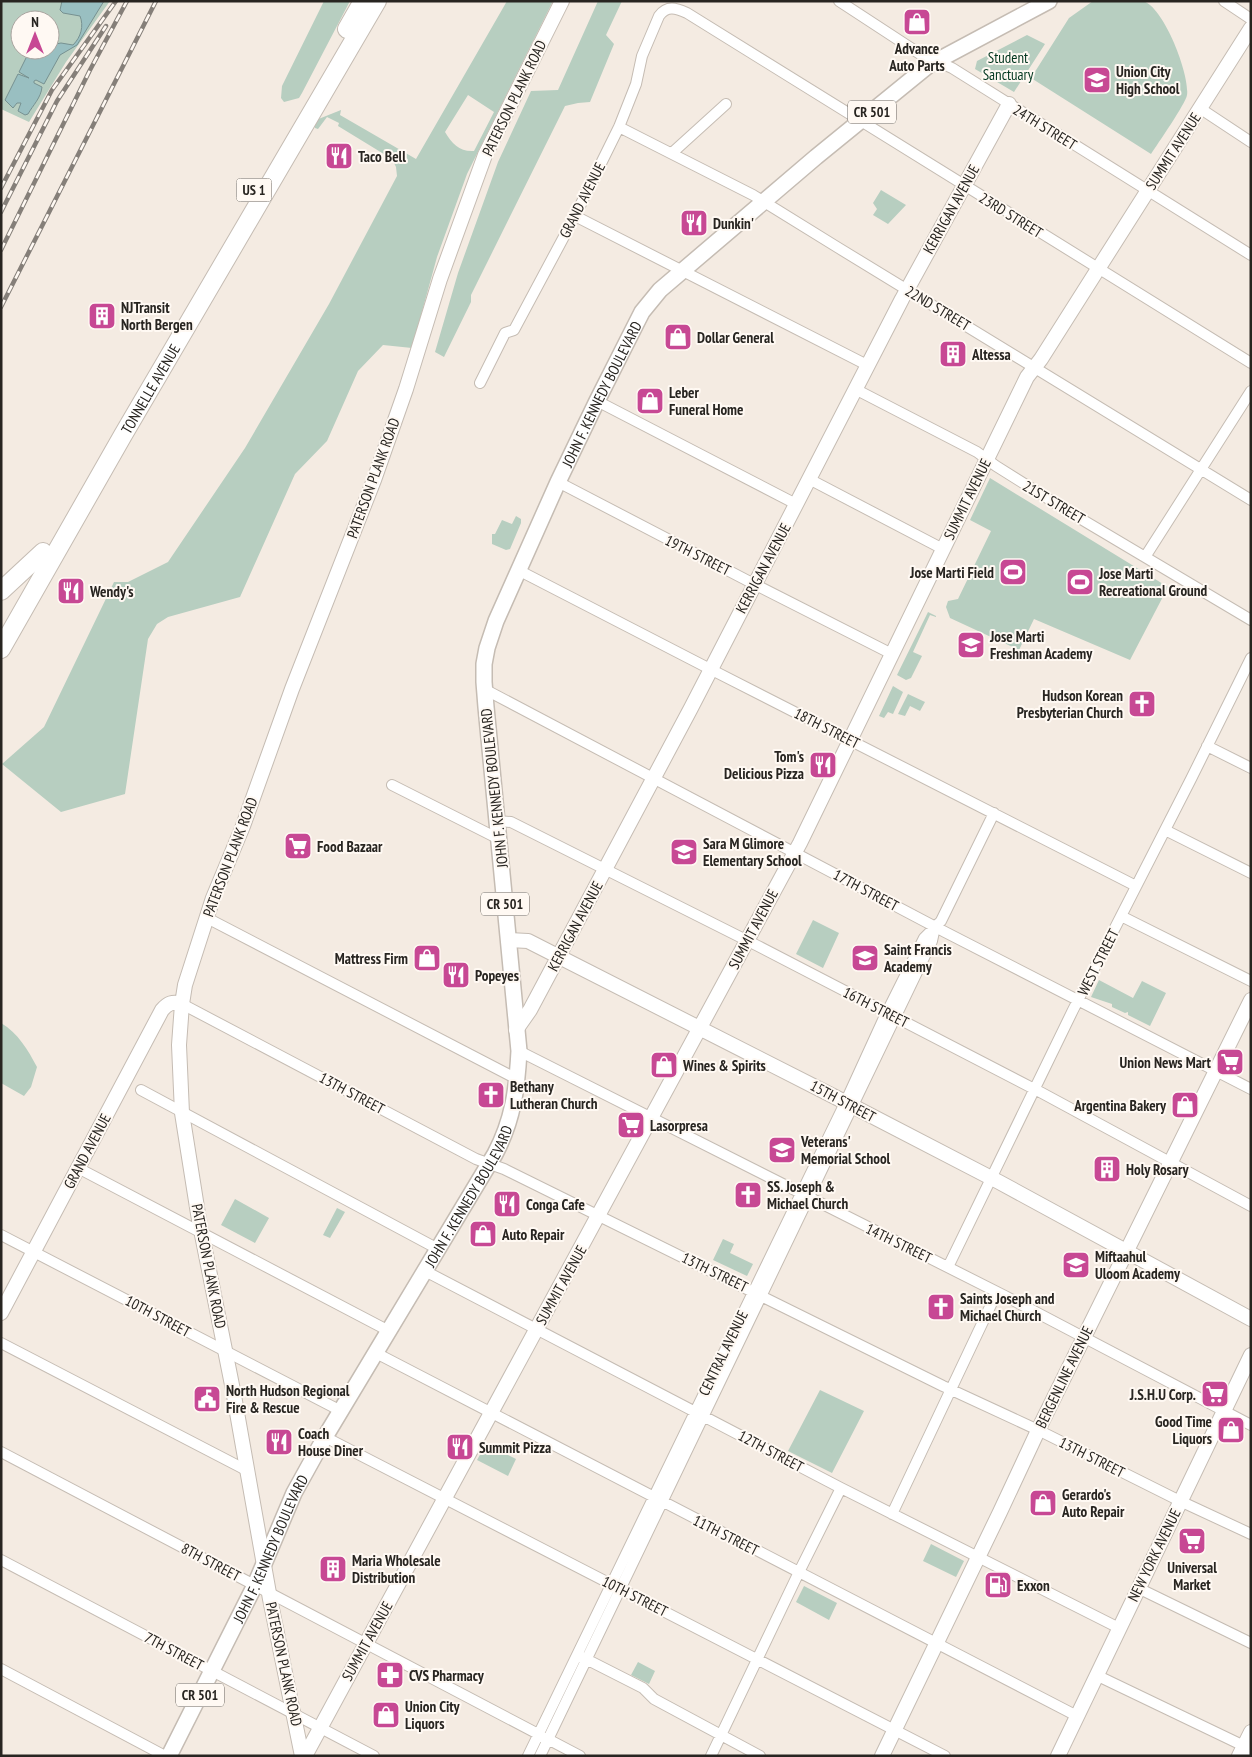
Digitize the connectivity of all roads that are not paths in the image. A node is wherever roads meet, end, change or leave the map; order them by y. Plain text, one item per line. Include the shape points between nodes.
1 (363, 1) edge
2 (377, 1) edge
3 (562, 1) edge
4 (839, 1) edge
5 (1049, 1) edge
6 (1224, 1) edge
7 (668, 8) joint
8 (1251, 18) edge
9 (1251, 28) edge
10 (935, 61) junction
11 (726, 104) dead end
12 (1009, 104) junction
13 (1201, 109) junction
14 (860, 121) junction
15 (619, 127) junction
16 (1251, 142) edge
17 (672, 153) junction
18 (964, 185) junction
19 (1148, 191) junction
20 (764, 201) junction
21 (575, 216) junction
22 (1251, 255) edge
23 (1098, 269) junction
24 (684, 272) junction
25 (907, 289) junction
26 (1251, 363) edge
27 (867, 365) junction
28 (1034, 367) junction
29 (480, 383) dead end
30 (855, 389) junction
31 (1251, 391) edge
32 (597, 401) junction
33 (986, 459) junction
34 (1201, 470) junction
35 (809, 479) junction
36 (558, 482) junction
37 (1251, 500) edge
38 (796, 504) junction
39 (943, 549) junction
40 (44, 552) junction
41 (1146, 557) junction
42 (518, 570) junction
43 (754, 584) junction
44 (1, 590) edge
45 (1251, 620) edge
46 (3, 637) edge
47 (892, 654) junction
48 (1251, 658) edge
49 (710, 669) junction
50 (484, 688) junction
51 (850, 740) junction
52 (1207, 746) junction
53 (1251, 768) edge
54 (653, 778) junction
55 (392, 785) dead end
56 (994, 813) junction
57 (497, 821) junction
58 (1165, 830) junction
59 (498, 839) junction
60 (795, 853) junction
61 (606, 870) junction
62 (1251, 873) edge
63 (1136, 886) junction
64 (1121, 916) junction
65 (207, 918) junction
66 (935, 927) junction
67 (509, 940) junction
68 (746, 941) junction
69 (559, 957) junction
70 (1251, 981) edge
71 (1251, 1000) edge
72 (1078, 1001) junction
73 (182, 1004) junction
74 (891, 1015) junction
75 (700, 1029) junction
76 (516, 1030) junction
77 (518, 1051) junction
78 (1216, 1072) junction
79 (517, 1078) junction
80 (1034, 1089) junction
81 (1251, 1089) edge
82 (141, 1090) dead end
83 (849, 1105) junction
84 (182, 1113) junction
85 (651, 1118) junction
86 (1170, 1162) junction
87 (489, 1164) junction
88 (78, 1168) junction
89 (991, 1178) junction
90 (805, 1196) junction
91 (1251, 1206) edge
92 (598, 1216) junction
93 (201, 1232) junction
94 (1, 1235) edge
95 (438, 1249) junction
96 (33, 1251) junction
97 (1126, 1251) junction
98 (948, 1267) junction
99 (425, 1271) junction
100 (997, 1292) junction
101 (758, 1293) junction
102 (1, 1313) edge
103 (1251, 1319) edge
104 (536, 1329) junction
105 (390, 1331) junction
106 (1084, 1337) junction
107 (1, 1342) edge
108 (225, 1351) junction
109 (376, 1353) junction
110 (1251, 1355) edge
111 (952, 1390) junction
112 (1224, 1410) junction
113 (341, 1412) junction
114 (491, 1413) junction
115 (699, 1413) junction
116 (1251, 1424) edge
117 (1038, 1430) junction
118 (325, 1437) junction
119 (1, 1452) edge
120 (248, 1471) junction
121 (841, 1488) junction
122 (445, 1498) junction
123 (658, 1500) junction
124 (1180, 1501) junction
125 (892, 1514) junction
126 (1251, 1534) edge
127 (978, 1557) junction
128 (1, 1560) edge
129 (265, 1564) junction
130 (799, 1572) junction
131 (255, 1585) junction
132 (616, 1586) junction
133 (1138, 1588) junction
134 (269, 1592) junction
135 (1119, 1628) junction
136 (1251, 1643) edge
137 (366, 1644) junction
138 (936, 1644) junction
139 (582, 1657) junction
140 (758, 1659) junction
141 (1, 1669) edge
142 (212, 1672) junction
143 (1096, 1676) junction
144 (294, 1714) junction
145 (1077, 1716) junction
146 (319, 1726) junction
147 (894, 1730) junction
148 (1251, 1732) edge
149 (721, 1735) junction
150 (543, 1736) junction
151 (1244, 1752) edge
152 (166, 1756) edge
153 (170, 1756) edge
154 (303, 1756) edge
155 (374, 1756) edge
156 (528, 1756) edge
157 (540, 1756) edge
158 (580, 1756) edge
159 (711, 1756) edge
160 (760, 1756) edge
161 (882, 1756) edge
162 (945, 1756) edge
163 (1058, 1756) edge

1 - 40 highway, TONNELLE AVENUE / US 1
2 - 46 highway, TONNELLE AVENUE / US 1
3 - 65 street, PATERSON PLANK ROAD via 485,155 440,279 374,480
4 - 10 street, 24TH STREET
5 - 10 main road, JOHN F. KENNEDY BOULEVARD / CR 501
6 - 8 street
7 - 14 street, 23RD STREET via 687,13
7 - 15 street, GRAND AVENUE via 659,16 642,56 636,84
9 - 13 street, SUMMIT AVENUE
10 - 12 street, 24TH STREET
10 - 14 main road, JOHN F. KENNEDY BOULEVARD / CR 501
11 - 17 street
12 - 18 street, KERRIGAN AVENUE
12 - 19 street, 24TH STREET
13 - 16 street
13 - 19 street, SUMMIT AVENUE
14 - 18 street, 23RD STREET
14 - 20 main road, JOHN F. KENNEDY BOULEVARD / CR 501
15 - 17 street, 22ND STREET
15 - 21 street, GRAND AVENUE
17 - 20 street, 22ND STREET
18 - 23 street, 23RD STREET
18 - 25 street, KERRIGAN AVENUE
19 - 22 street, 24TH STREET
19 - 23 street, SUMMIT AVENUE
20 - 24 main road, JOHN F. KENNEDY BOULEVARD / CR 501
20 - 25 street, 22ND STREET
21 - 24 street
21 - 29 street, GRAND AVENUE via 514,330 506,333
23 - 26 street, 23RD STREET
23 - 28 street, SUMMIT AVENUE
24 - 27 street
24 - 32 main road, JOHN F. KENNEDY BOULEVARD / CR 501 via 660,290 642,312
25 - 27 street, KERRIGAN AVENUE
25 - 28 street, 22ND STREET
27 - 30 street, KERRIGAN AVENUE
28 - 33 street, SUMMIT AVENUE
28 - 34 street, 22ND STREET
30 - 33 street, 21ST STREET
30 - 35 street, KERRIGAN AVENUE
31 - 34 street
32 - 36 main road, JOHN F. KENNEDY BOULEVARD / CR 501
32 - 38 street
33 - 39 street, SUMMIT AVENUE
33 - 41 street, 21ST STREET
34 - 37 street, 22ND STREET
34 - 41 street
35 - 38 street, KERRIGAN AVENUE
35 - 39 street
36 - 42 main road, JOHN F. KENNEDY BOULEVARD / CR 501
36 - 43 street, 19TH STREET
38 - 43 street, KERRIGAN AVENUE
39 - 47 street, SUMMIT AVENUE
40 - 44 highway
40 - 46 highway, TONNELLE AVENUE / US 1
41 - 45 street, 21ST STREET
42 - 49 street, 18TH STREET
42 - 50 main road, JOHN F. KENNEDY BOULEVARD / CR 501 via 489,640
43 - 47 street, 19TH STREET
43 - 49 street, KERRIGAN AVENUE
47 - 51 street, SUMMIT AVENUE
48 - 52 street, WEST STREET
49 - 51 street, 18TH STREET
49 - 54 street, KERRIGAN AVENUE
50 - 54 street, 17TH STREET
50 - 57 main road, JOHN F. KENNEDY BOULEVARD / CR 501
51 - 56 street, 18TH STREET
51 - 60 street, SUMMIT AVENUE
52 - 53 street
52 - 58 street, WEST STREET
54 - 60 street, 17TH STREET
54 - 61 street, KERRIGAN AVENUE
55 - 59 street
56 - 63 street, 18TH STREET
56 - 66 street, CENTRAL AVENUE
57 - 59 main road, JOHN F. KENNEDY BOULEVARD / CR 501
57 - 61 street, 16TH STREET via 511,822
58 - 62 street
58 - 63 street, WEST STREET
59 - 67 main road, JOHN F. KENNEDY BOULEVARD / CR 501
60 - 66 street, 17TH STREET
60 - 68 street, SUMMIT AVENUE
61 - 68 street, 16TH STREET
61 - 69 street, KERRIGAN AVENUE
63 - 64 street, WEST STREET
64 - 70 street
64 - 72 street, WEST STREET
65 - 73 street, PATERSON PLANK ROAD
65 - 79 street
66 - 72 street, 17TH STREET
66 - 74 street, CENTRAL AVENUE via 924,938
67 - 69 street, 15TH STREET via 528,941
67 - 76 main road, JOHN F. KENNEDY BOULEVARD / CR 501
68 - 74 street, 16TH STREET
68 - 75 street, SUMMIT AVENUE
69 - 75 street, 15TH STREET
69 - 76 street, KERRIGAN AVENUE
71 - 78 street, BERGENLINE AVENUE
72 - 78 street, 17TH STREET
72 - 80 street, WEST STREET
73 - 84 street, PATERSON PLANK ROAD via 179,1045
73 - 87 street, 13TH STREET
73 - 88 street, GRAND AVENUE via 170,1003 162,1010
74 - 80 street, 16TH STREET
74 - 83 street, CENTRAL AVENUE
75 - 83 street, 15TH STREET
75 - 85 street, SUMMIT AVENUE
76 - 77 main road, JOHN F. KENNEDY BOULEVARD / CR 501
77 - 79 main road, JOHN F. KENNEDY BOULEVARD / CR 501
77 - 85 street, 14TH STREET
78 - 81 street, 17TH STREET
78 - 86 street, BERGENLINE AVENUE
79 - 87 main road, JOHN F. KENNEDY BOULEVARD / CR 501 via 509,1123
80 - 86 street, 16TH STREET
80 - 89 street, WEST STREET
82 - 84 street
83 - 89 street, 15TH STREET
83 - 90 street, CENTRAL AVENUE
84 - 93 street, PATERSON PLANK ROAD
84 - 95 street
85 - 90 street, 14TH STREET
85 - 92 street, SUMMIT AVENUE
86 - 91 street, 16TH STREET
86 - 97 street, BERGENLINE AVENUE
87 - 92 street, 13TH STREET
87 - 95 main road, JOHN F. KENNEDY BOULEVARD / CR 501
88 - 93 street
88 - 96 street, GRAND AVENUE
89 - 97 street, 15TH STREET
89 - 98 street, WEST STREET
90 - 98 street, 14TH STREET
90 - 101 street, CENTRAL AVENUE
92 - 101 street, 13TH STREET
92 - 104 street, SUMMIT AVENUE
93 - 105 street
93 - 108 street, PATERSON PLANK ROAD
94 - 96 street, 10TH STREET
95 - 99 main road, JOHN F. KENNEDY BOULEVARD / CR 501
96 - 102 street, GRAND AVENUE
96 - 108 street, 10TH STREET
97 - 103 street, 15TH STREET
97 - 106 street, BERGENLINE AVENUE
98 - 100 street, 14TH STREET
99 - 104 street, 12TH STREET
99 - 105 main road, JOHN F. KENNEDY BOULEVARD / CR 501
100 - 106 street, 14TH STREET
100 - 111 street
101 - 111 street, 13TH STREET
101 - 115 street, CENTRAL AVENUE
104 - 114 street, SUMMIT AVENUE
104 - 115 street, 12TH STREET
105 - 109 main road, JOHN F. KENNEDY BOULEVARD / CR 501
106 - 112 street, 14TH STREET
106 - 117 street, BERGENLINE AVENUE
107 - 120 street
108 - 113 street, 10TH STREET
108 - 120 street, PATERSON PLANK ROAD
109 - 113 main road, JOHN F. KENNEDY BOULEVARD / CR 501
109 - 114 street, 11TH STREET
110 - 112 street, NEW YORK AVENUE
111 - 117 street, 13TH STREET
111 - 125 street
112 - 116 street, 14TH STREET
112 - 124 street, NEW YORK AVENUE
113 - 118 main road, JOHN F. KENNEDY BOULEVARD / CR 501
114 - 122 street, SUMMIT AVENUE
114 - 123 street, 11TH STREET
115 - 121 street, 12TH STREET
115 - 123 street, CENTRAL AVENUE
117 - 124 street, 13TH STREET
117 - 127 street, BERGENLINE AVENUE
118 - 122 street, 10TH STREET
118 - 129 main road, JOHN F. KENNEDY BOULEVARD / CR 501 via 294,1493
119 - 131 street, 8TH STREET
120 - 129 street, PATERSON PLANK ROAD
121 - 125 street, 12TH STREET
121 - 130 street
122 - 132 street, 10TH STREET
122 - 137 street, SUMMIT AVENUE
123 - 130 street, 11TH STREET
123 - 132 street, CENTRAL AVENUE
124 - 126 street, 13TH STREET
124 - 133 street, NEW YORK AVENUE
125 - 127 street, 12TH STREET
127 - 135 street, 12TH STREET
127 - 138 street, BERGENLINE AVENUE
128 - 142 street, 7TH STREET
129 - 131 main road, JOHN F. KENNEDY BOULEVARD / CR 501
129 - 134 street, PATERSON PLANK ROAD
130 - 138 street, 11TH STREET
130 - 140 street
131 - 134 street, 8TH STREET
131 - 142 main road, JOHN F. KENNEDY BOULEVARD / CR 501
132 - 139 street, CENTRAL AVENUE
132 - 140 street, 10TH STREET
133 - 135 street, NEW YORK AVENUE
133 - 136 street
134 - 137 street, 8TH STREET
134 - 144 street, PATERSON PLANK ROAD
135 - 143 street, NEW YORK AVENUE
137 - 146 street, SUMMIT AVENUE
137 - 150 street, 8TH STREET
138 - 145 street, 11TH STREET
138 - 147 street, BERGENLINE AVENUE
139 - 149 street via 643,1688 654,1699
139 - 150 street, CENTRAL AVENUE
140 - 147 street, 10TH STREET
140 - 149 street
141 - 152 street
142 - 144 street, 7TH STREET
142 - 153 main road, JOHN F. KENNEDY BOULEVARD / CR 501
143 - 145 street, NEW YORK AVENUE
143 - 151 street
144 - 146 street, 7TH STREET
144 - 154 street, PATERSON PLANK ROAD
145 - 163 street, NEW YORK AVENUE
146 - 154 street, SUMMIT AVENUE
146 - 155 street, 7TH STREET
147 - 161 street, BERGENLINE AVENUE
147 - 162 street, 10TH STREET
148 - 151 street
149 - 159 street
149 - 160 street
150 - 156 street, CENTRAL AVENUE
150 - 157 street, CENTRAL AVENUE
150 - 158 street, 8TH STREET

